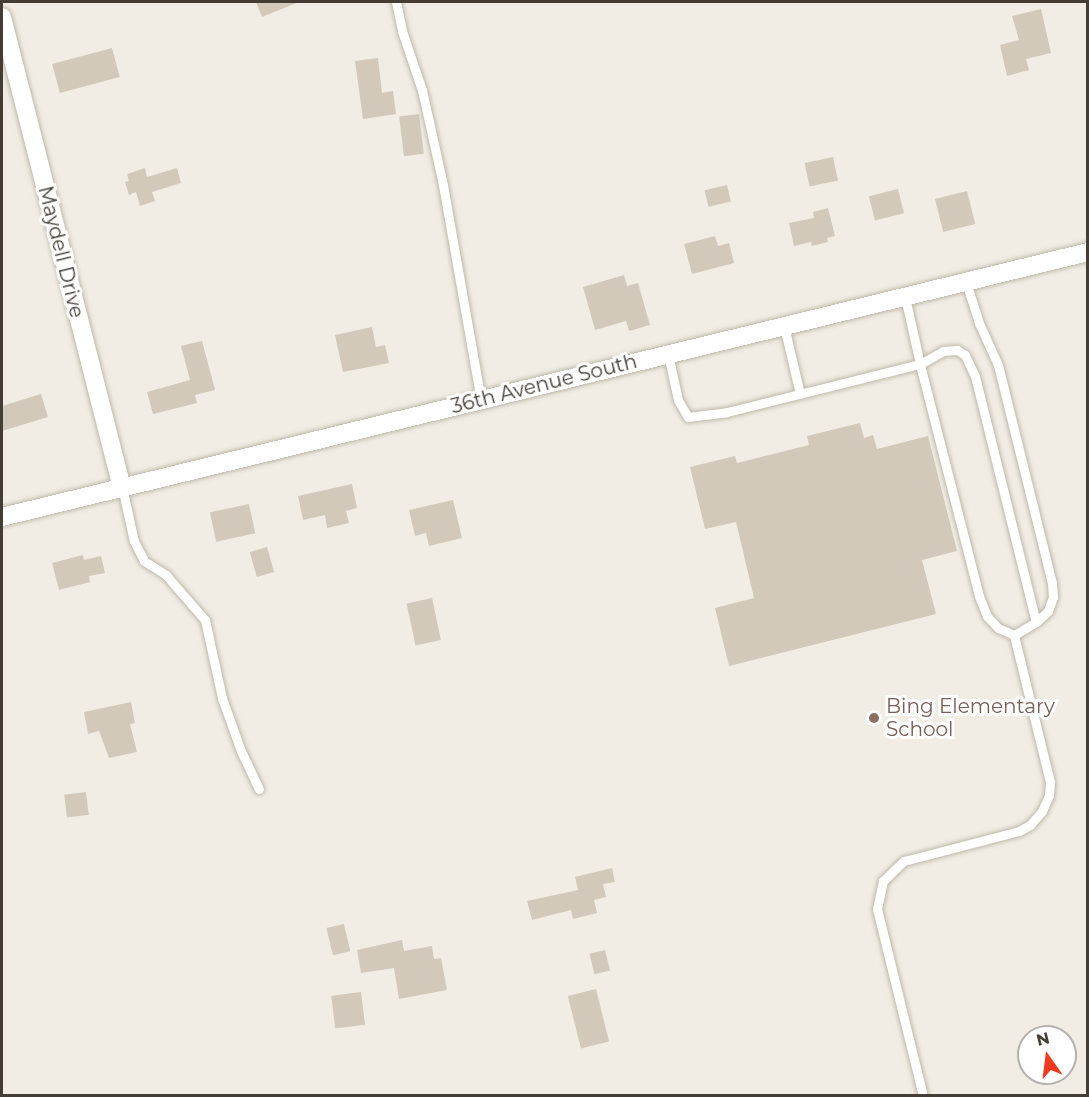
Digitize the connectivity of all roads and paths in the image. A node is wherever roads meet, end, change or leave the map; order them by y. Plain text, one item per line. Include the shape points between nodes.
1 (396, 2) edge
2 (2, 17) edge
3 (4, 39) edge
4 (1088, 252) edge
5 (966, 282) junction
6 (905, 297) junction
7 (784, 326) junction
8 (668, 354) junction
9 (920, 364) junction
10 (800, 394) junction
11 (481, 400) junction
12 (122, 487) junction
13 (2, 517) edge
14 (1036, 622) junction
15 (1014, 635) junction
16 (259, 789) dead end
17 (923, 1095) edge

1 - 11 lane via 422,90 443,185
2 - 3 street, Maydell Drive
3 - 12 street, Maydell Drive
4 - 5 street, 36th Avenue South
5 - 6 street, 36th Avenue South
5 - 14 lane via 998,365 1048,567 1053,597 1048,610
6 - 7 street, 36th Avenue South
6 - 9 lane
7 - 8 street, 36th Avenue South
7 - 10 lane
8 - 10 lane via 678,400 688,417
8 - 11 street, 36th Avenue South
9 - 10 lane
9 - 14 lane via 943,351 957,350 965,355 975,376
9 - 15 lane via 979,596 987,616 998,628
11 - 12 street, 36th Avenue South
12 - 13 street, 36th Avenue South
12 - 16 lane via 134,541 144,561 166,575 205,620 222,698
14 - 15 lane
15 - 17 lane via 1050,782 1042,811 1030,825 1018,831 904,861 883,881 878,895 881,928

